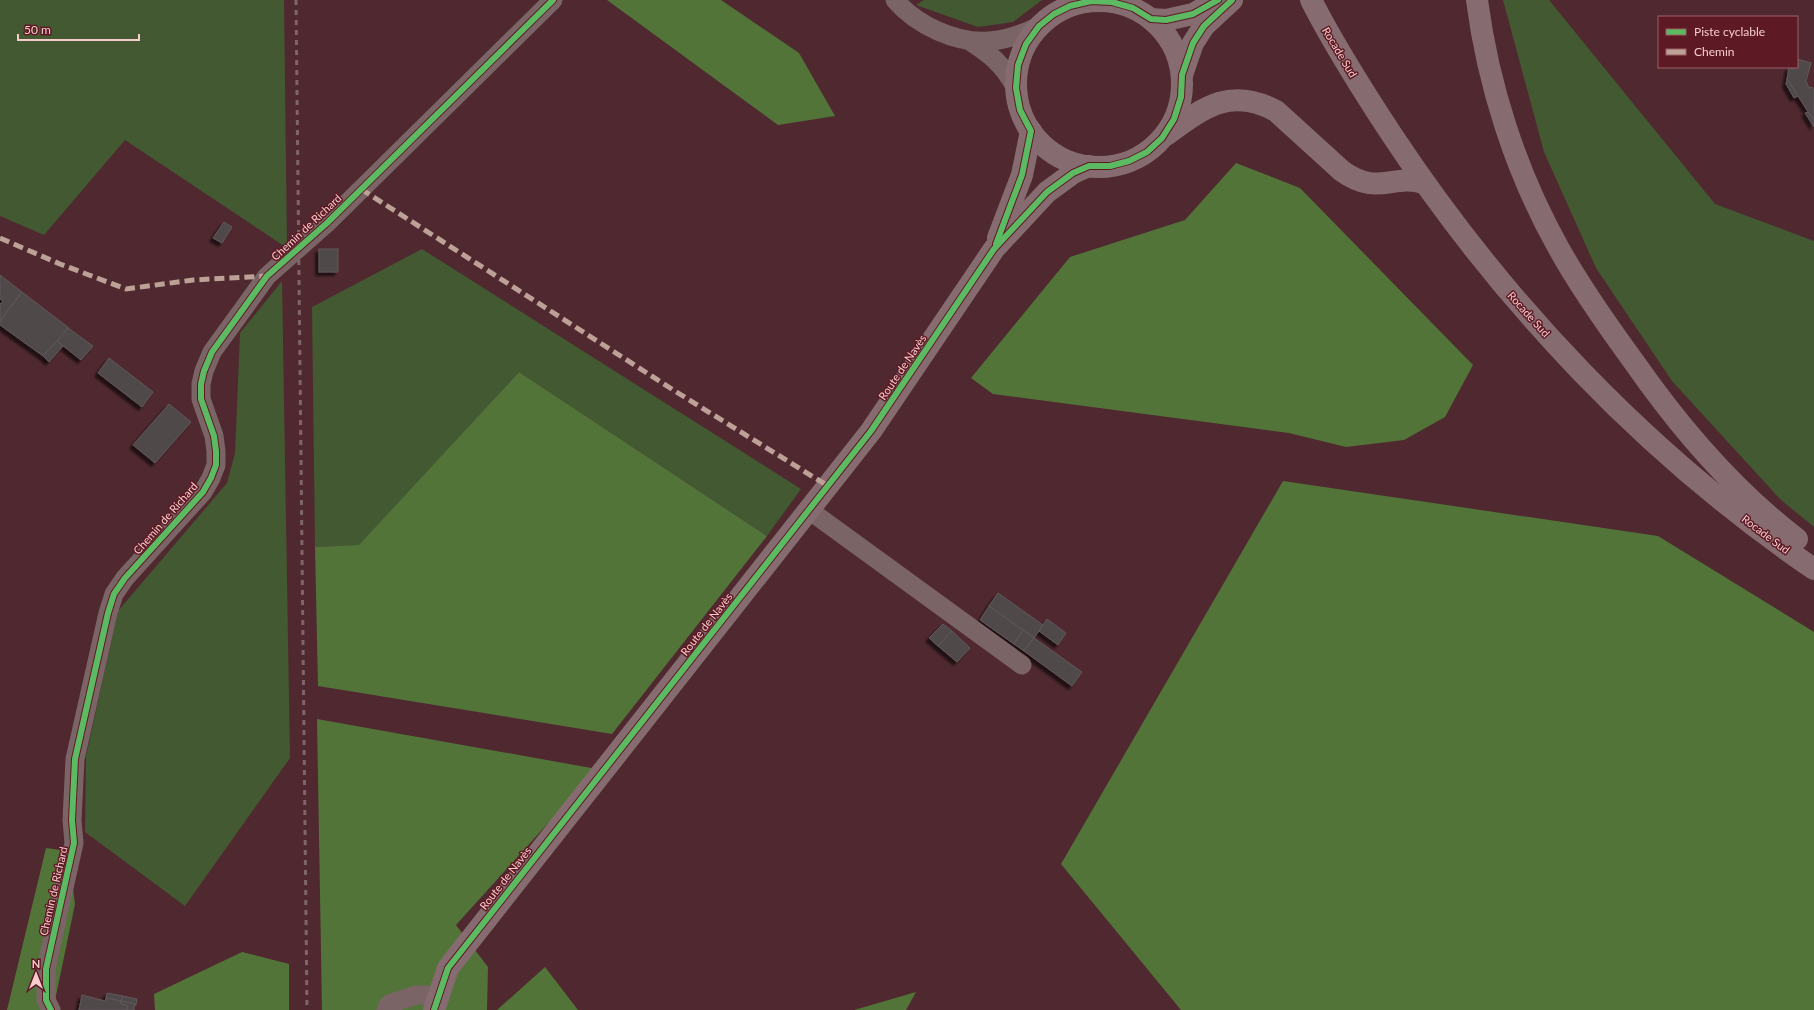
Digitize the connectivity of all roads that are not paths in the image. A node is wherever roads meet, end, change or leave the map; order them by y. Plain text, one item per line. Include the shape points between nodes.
1 (553, 0) edge
2 (895, 0) edge
3 (1218, 0) edge
4 (1232, 0) edge
5 (1311, 0) edge
6 (1477, 0) edge
7 (1073, 3) edge
8 (1151, 19) junction
9 (1039, 26) junction
10 (968, 40) junction
11 (1182, 75) junction
12 (1016, 88) junction
13 (1030, 131) junction
14 (1162, 138) junction
15 (1089, 166) junction
16 (1424, 183) junction
17 (994, 249) junction
18 (809, 510) junction
19 (1814, 552) edge
20 (1814, 569) edge
21 (1022, 665) dead end
22 (437, 1003) edge
23 (51, 1010) edge
24 (386, 1010) edge

1 - 23 street, Chemin de Richard via 327,223 267,276 212,352 201,384 201,399 214,436 216,451 216,465 211,478 203,492 125,578 114,594 108,613 75,759 72,820 74,843 46,969 46,1000
2 - 10 street via 933,28
3 - 8 main road via 1193,14 1166,20
4 - 11 main road, Route de Navès via 1204,26 1193,43
5 - 16 main road, Rocade Sud via 1349,67
6 - 19 main road via 1493,83 1521,167 1543,217 1574,275 1634,364 1695,442 1730,480 1776,523
7 - 8 main road, Route de Navès via 1112,2 1133,8
7 - 9 main road, Route de Navès
8 - 11 main road, Route de Navès via 1166,35 1177,54
9 - 10 street via 1003,40
9 - 12 main road, Route de Navès via 1026,44 1018,65
10 - 12 street via 1007,72
11 - 14 main road, Route de Navès via 1177,112
12 - 13 main road, Route de Navès via 1020,110
13 - 15 main road, Route de Navès via 1046,148 1066,160
13 - 17 main road, Route de Navès via 1022,175
14 - 15 main road, Route de Navès via 1147,152 1129,161 1110,166
14 - 16 main road via 1213,105 1239,99 1252,101 1276,111 1351,178 1373,184 1411,181
15 - 17 main road, Route de Navès via 1073,173 1048,192
16 - 20 main road, Rocade Sud via 1530,318 1605,395 1707,489
17 - 18 main road, Route de Navès via 872,431
18 - 21 street
18 - 22 main road, Route de Navès via 448,968
22 - 24 street via 416,995 389,1004

